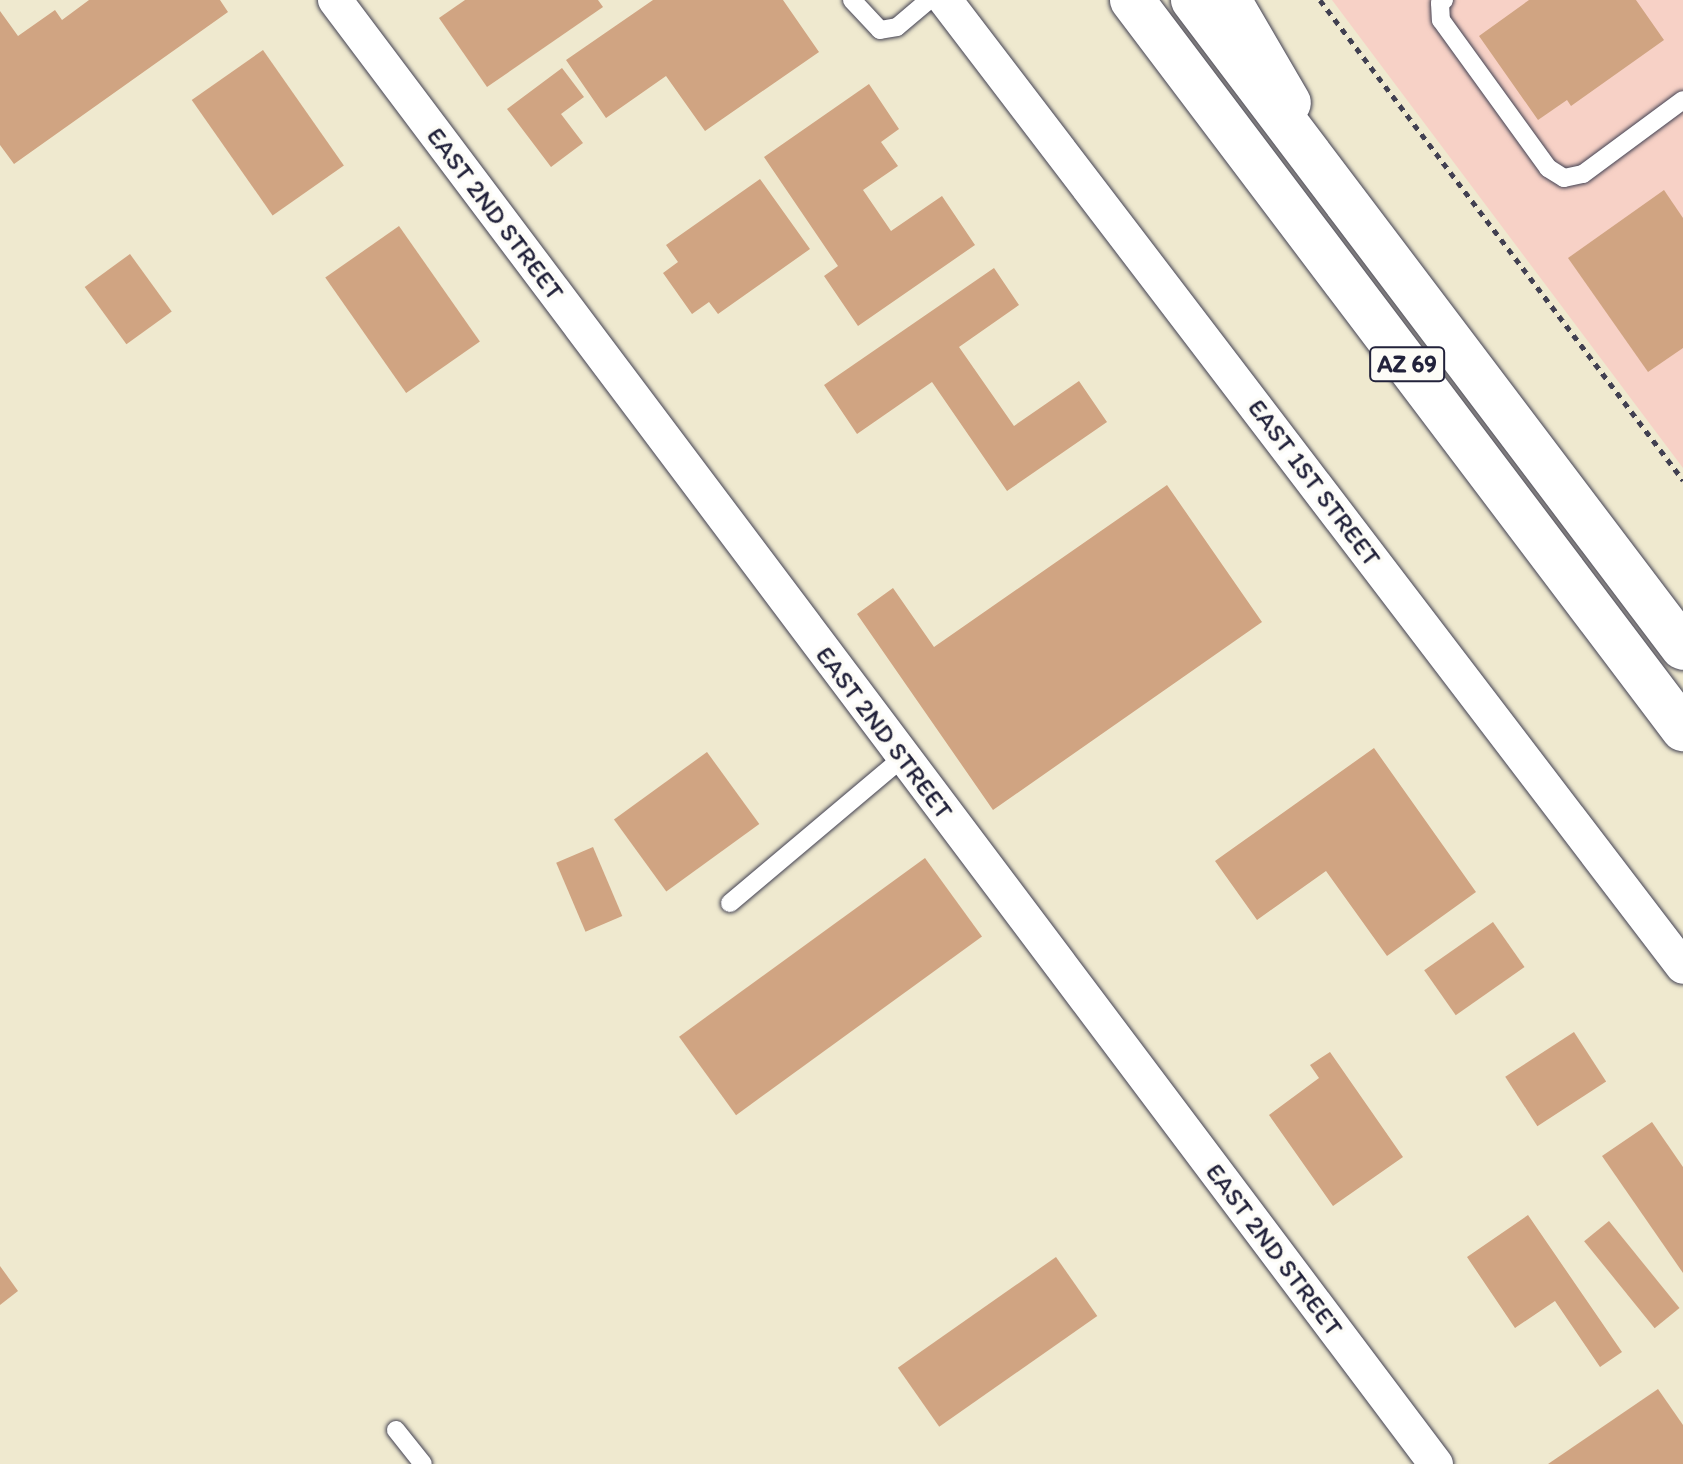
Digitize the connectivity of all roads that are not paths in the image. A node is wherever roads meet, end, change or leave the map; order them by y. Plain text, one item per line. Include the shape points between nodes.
1 (335, 0) edge
2 (852, 0) edge
3 (929, 0) edge
4 (945, 0) edge
5 (1132, 0) edge
6 (1193, 0) edge
7 (1229, 0) edge
8 (1444, 0) edge
9 (1683, 100) edge
10 (1352, 213) junction
11 (1683, 648) edge
12 (1683, 729) edge
13 (902, 758) junction
14 (730, 903) dead end
15 (1683, 967) edge
16 (396, 1430) dead end
17 (423, 1464) edge
18 (1436, 1464) edge

1 - 13 street, EAST 2ND STREET
2 - 3 lane via 880,30 897,27
4 - 15 street, EAST 1ST STREET
5 - 12 main road, AZ 69
6 - 10 main road, AZ 69
7 - 10 main road
8 - 9 lane via 1441,20 1548,168 1564,178 1583,174
10 - 11 main road, AZ 69
13 - 14 lane
13 - 18 street, EAST 2ND STREET
16 - 17 lane

